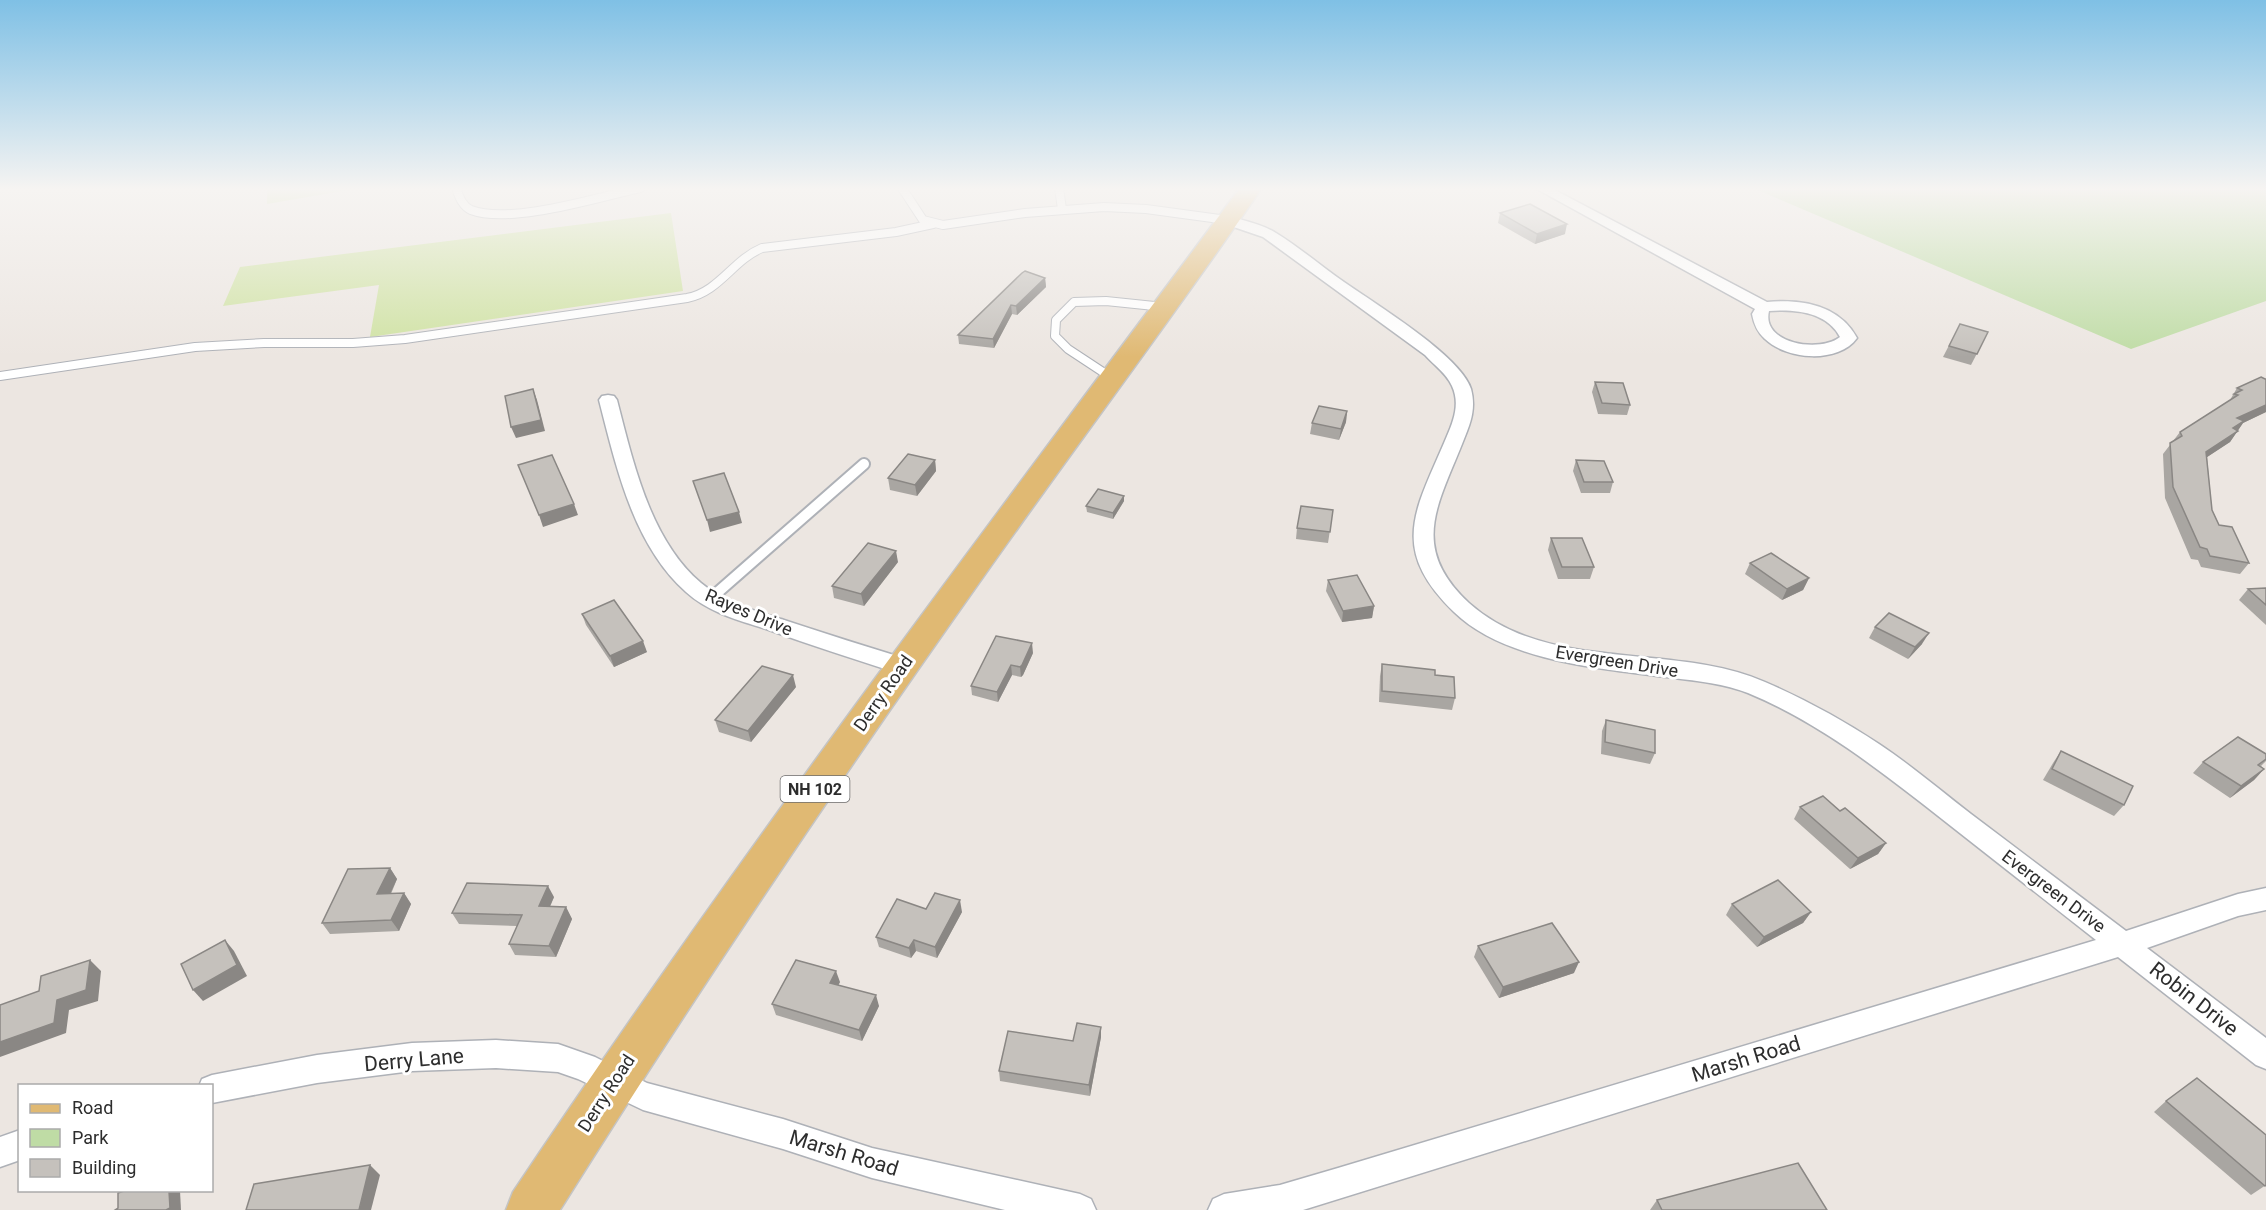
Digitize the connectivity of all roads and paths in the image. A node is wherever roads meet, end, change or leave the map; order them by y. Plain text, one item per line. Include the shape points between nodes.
1 (792, 244) edge
2 (1209, 244) edge
3 (1284, 244) edge
4 (1646, 244) edge
5 (1164, 307) junction
6 (1764, 308) junction
7 (0, 376) edge
8 (1112, 378) junction
9 (608, 400) dead end
10 (864, 464) dead end
11 (710, 599) junction
12 (902, 666) junction
13 (2266, 899) edge
14 (2123, 944) junction
15 (2266, 1055) edge
16 (613, 1080) junction
17 (213, 1089) edge
18 (18, 1146) edge
19 (0, 1152) edge
20 (531, 1210) edge
21 (1080, 1210) edge
22 (1224, 1210) edge

1 - 7 lane via 748,253 704,292 671,300 405,339 195,347
2 - 5 main road, Derry Road / NH 102
3 - 14 street, Evergreen Drive via 1431,352 1462,388 1464,414 1428,505 1422,541 1429,564 1463,609 1496,630 1533,646 1578,658 1711,675 1753,686 1791,704 1870,750
4 - 6 street
5 - 8 main road, Derry Road / NH 102
5 - 8 lane via 1074,302 1056,320 1055,336
6 - 6 street via 1760,314 1763,329 1791,346 1834,348 1849,338 1840,323 1817,311 1786,306
8 - 12 main road, Derry Road / NH 102
9 - 11 street, Rayes Drive via 646,518 670,562
10 - 11 lane
11 - 12 street, Rayes Drive via 780,627
12 - 16 main road, Derry Road / NH 102
13 - 14 street, Marsh Road
14 - 15 street, Robin Drive
14 - 22 street, Marsh Road via 1328,1187 1280,1201
16 - 17 street, Derry Lane via 558,1058 496,1054 412,1057 317,1069
16 - 20 main road, Derry Road / NH 102
16 - 21 street, Marsh Road via 671,1105 783,1134 872,1163
18 - 19 street

